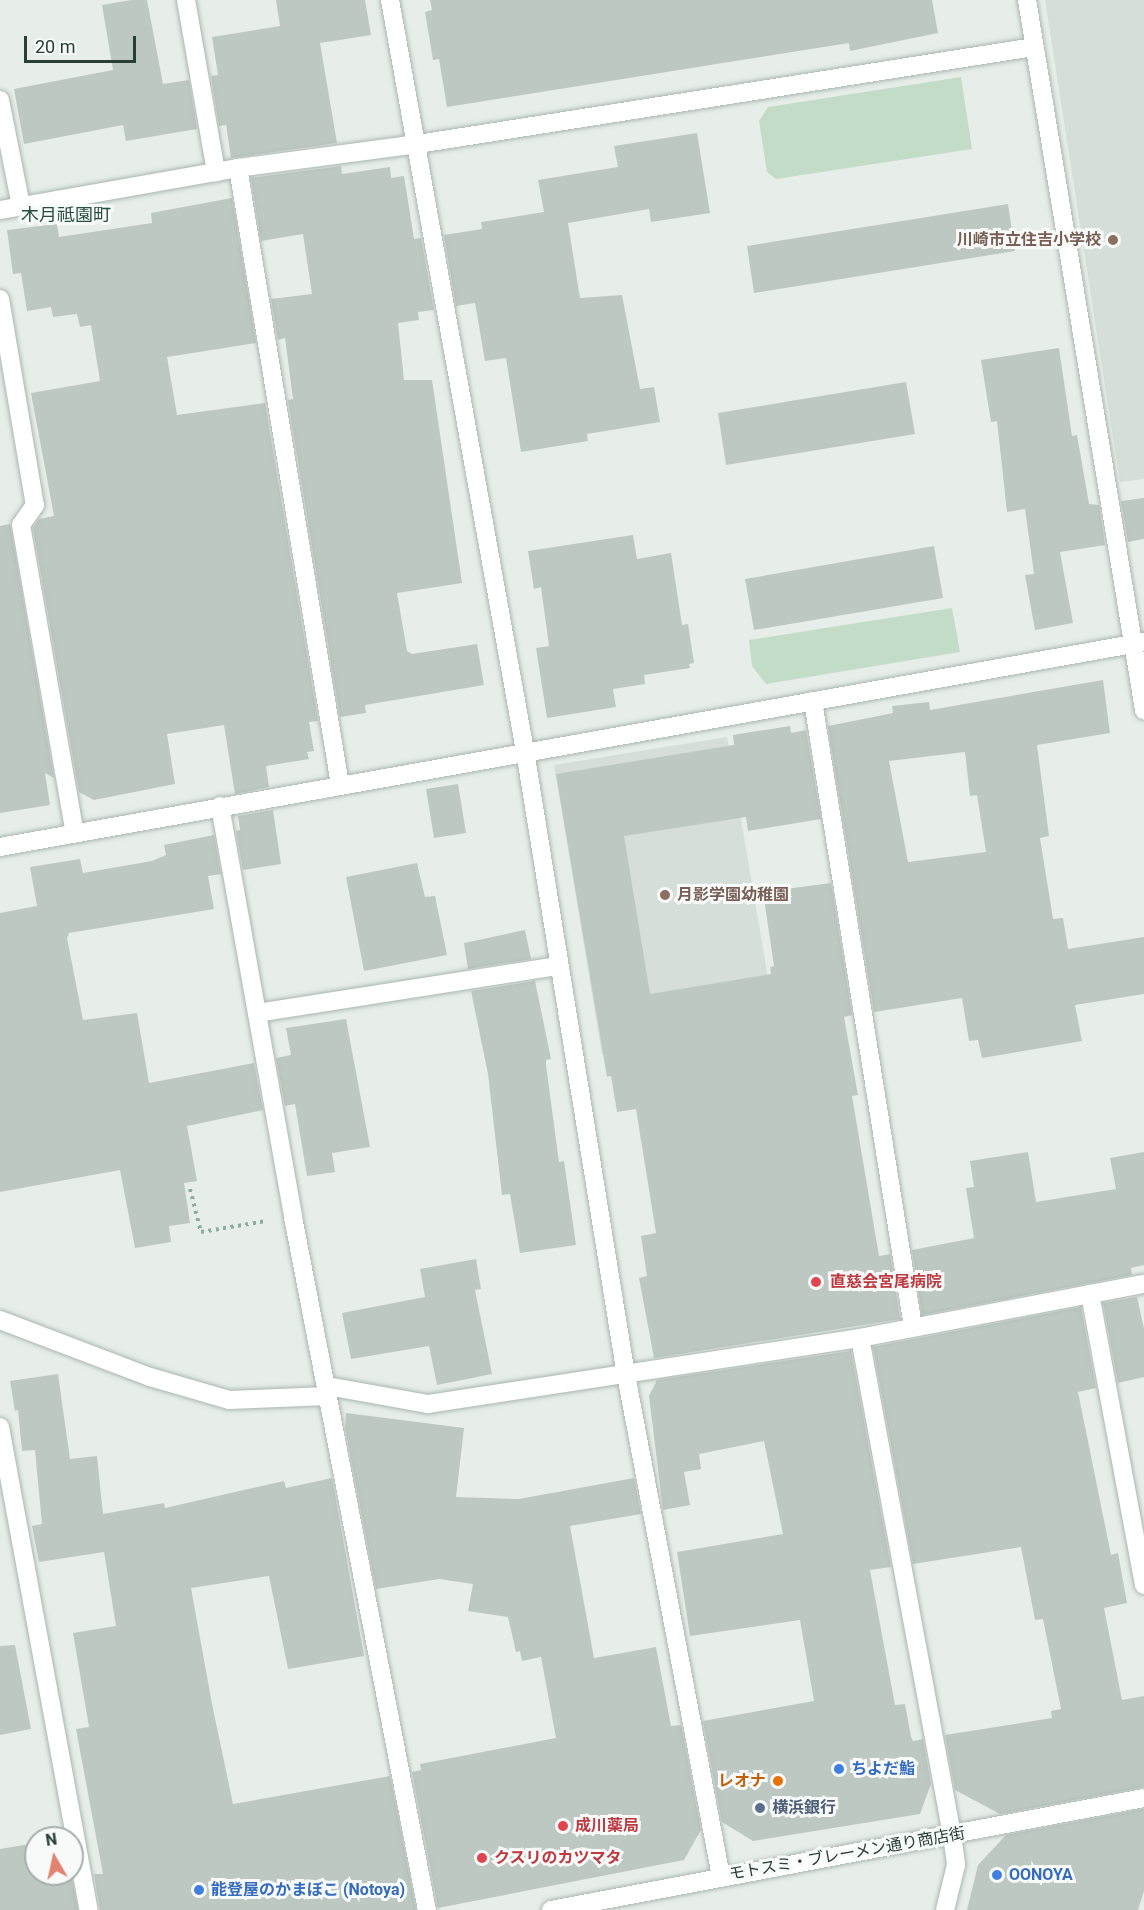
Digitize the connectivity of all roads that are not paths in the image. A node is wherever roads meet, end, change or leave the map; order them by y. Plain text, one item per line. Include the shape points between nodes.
1 (186, 0) edge
2 (390, 0) edge
3 (1027, 0) edge
4 (1034, 47) junction
5 (0, 100) edge
6 (418, 144) junction
7 (238, 168) junction
8 (216, 172) junction
9 (21, 206) junction
10 (0, 210) edge
11 (0, 299) edge
12 (1138, 645) edge
13 (813, 702) junction
14 (1144, 710) edge
15 (525, 751) junction
16 (340, 785) junction
17 (220, 806) junction
18 (75, 833) junction
19 (0, 847) edge
20 (557, 966) junction
21 (256, 1013) junction
22 (1144, 1284) edge
23 (1090, 1294) junction
24 (0, 1320) edge
25 (913, 1327) junction
26 (860, 1338) junction
27 (626, 1375) junction
28 (327, 1391) junction
29 (0, 1427) edge
30 (1144, 1585) edge
31 (1144, 1798) edge
32 (952, 1835) junction
33 (721, 1877) junction
34 (89, 1910) edge
35 (427, 1910) edge
36 (551, 1910) edge
37 (945, 1910) edge

1 - 8 street
2 - 6 street
3 - 4 street
4 - 6 street
4 - 12 street
5 - 9 street
6 - 7 street
6 - 15 street
7 - 8 street
7 - 16 street
8 - 9 street
9 - 10 street
11 - 18 street via 35,505 21,525
12 - 13 street
12 - 14 street
13 - 15 street
13 - 25 street
15 - 16 street
15 - 20 street
16 - 17 street
17 - 18 street
17 - 21 street
18 - 19 street
20 - 21 street
20 - 27 street
21 - 28 street
22 - 23 street
23 - 25 street
23 - 30 street
24 - 28 street via 150,1377 229,1400
25 - 26 street
26 - 27 street
26 - 32 street
27 - 28 street via 428,1404
27 - 33 street
28 - 35 street
29 - 34 street
31 - 32 street, モトスミ・ブレーメン通り商店街
32 - 33 street, モトスミ・ブレーメン通り商店街
32 - 37 street via 956,1865
33 - 36 street, モトスミ・ブレーメン通り商店街

